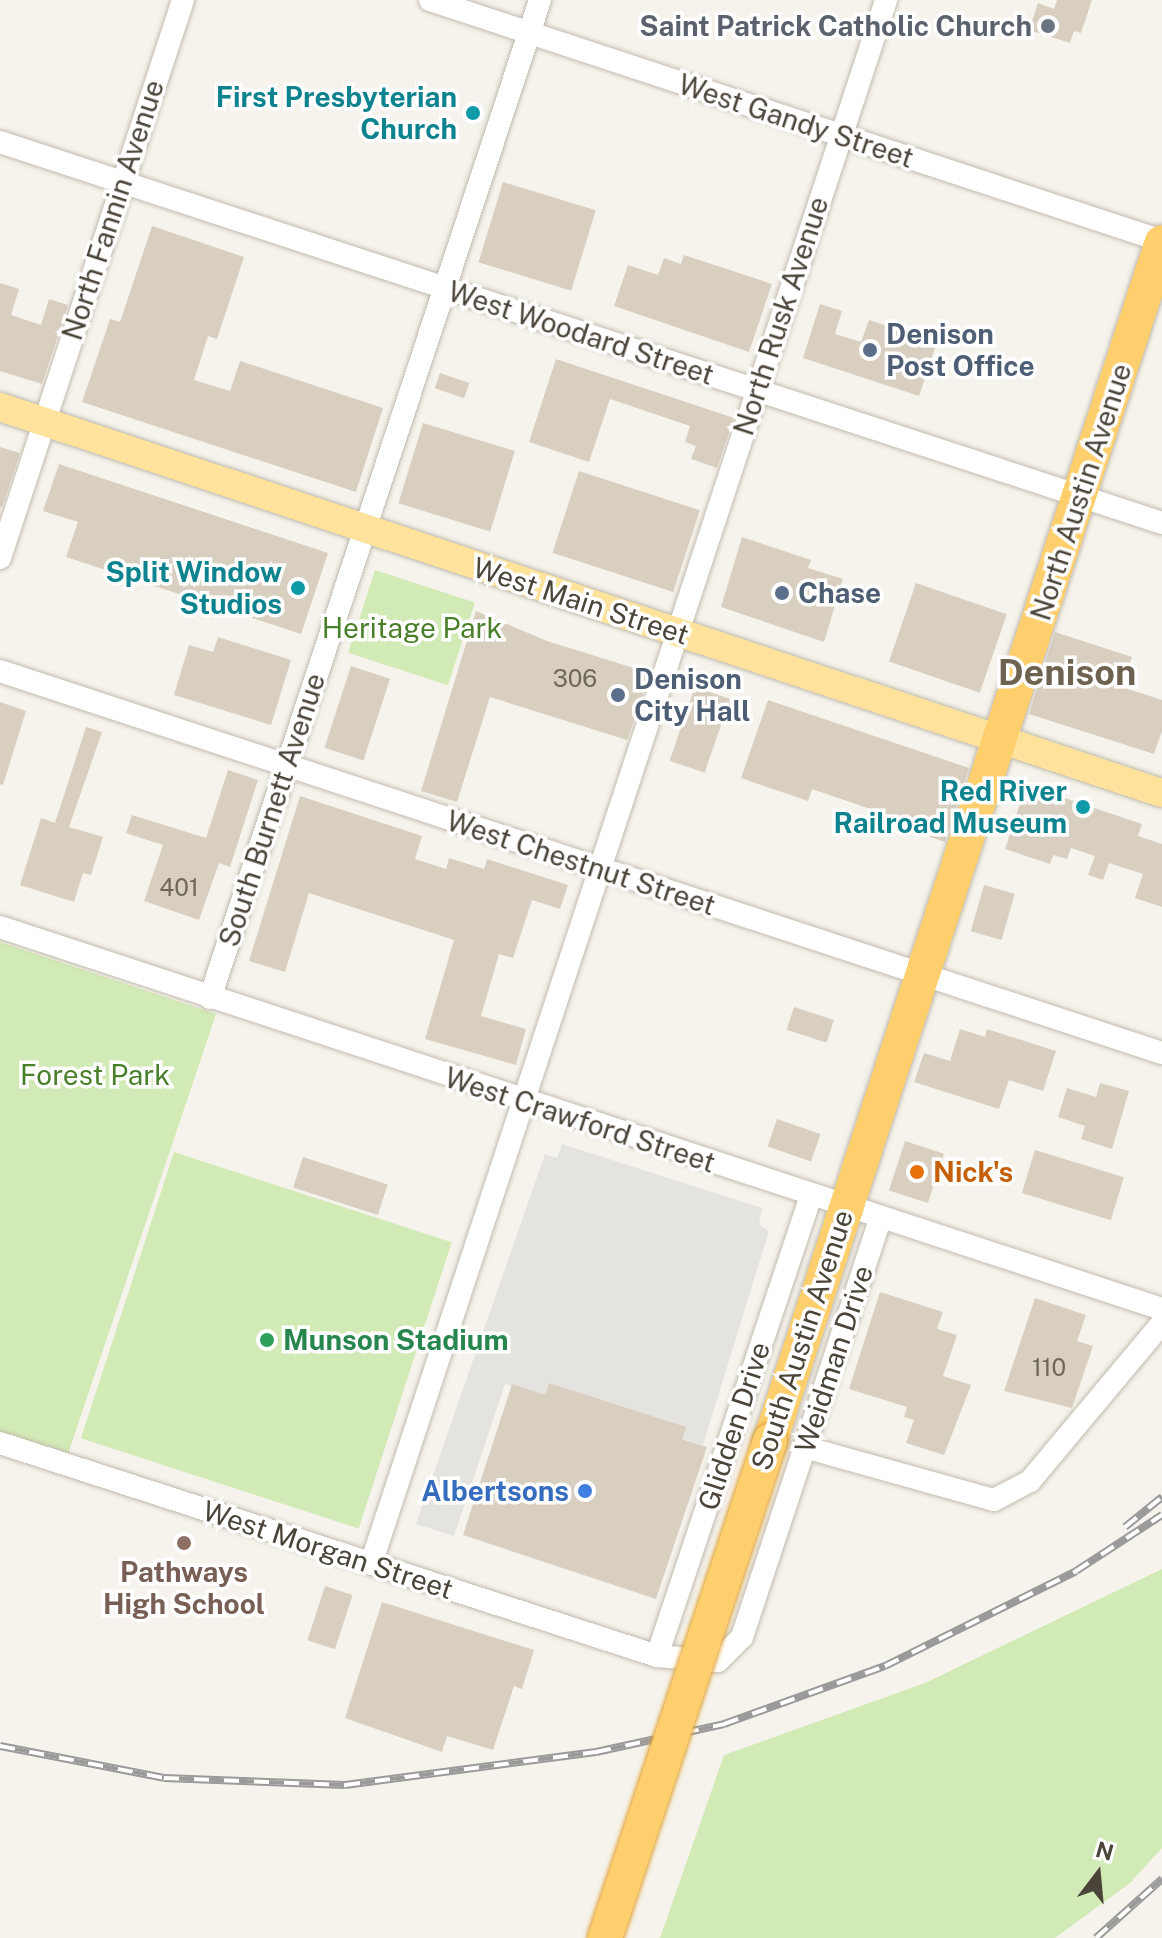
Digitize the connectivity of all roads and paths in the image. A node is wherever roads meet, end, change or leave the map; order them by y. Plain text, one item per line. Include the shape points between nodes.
1 (183, 0) edge
2 (430, 0) edge
3 (540, 0) edge
4 (886, 0) edge
5 (530, 33) junction
6 (841, 135) junction
7 (0, 142) edge
8 (123, 182) junction
9 (1162, 242) edge
10 (445, 288) junction
11 (757, 390) junction
12 (0, 407) edge
13 (44, 421) junction
14 (1080, 496) junction
15 (1162, 523) edge
16 (365, 530) junction
17 (0, 558) edge
18 (677, 632) junction
19 (0, 671) edge
20 (998, 741) junction
21 (286, 766) junction
22 (1162, 793) edge
23 (601, 869) junction
24 (0, 927) edge
25 (921, 977) junction
26 (210, 998) junction
27 (1162, 1053) edge
28 (524, 1100) junction
29 (811, 1196) junction
30 (844, 1208) junction
31 (880, 1219) junction
32 (1162, 1309) edge
33 (1162, 1323) edge
34 (0, 1443) edge
35 (804, 1447) junction
36 (371, 1564) junction
37 (657, 1656) junction
38 (605, 1938) edge

1 - 8 street, North Fannin Avenue
2 - 5 street, West Gandy Street
3 - 5 street, South Burnett Avenue
4 - 6 street, North Rusk Avenue
5 - 6 street, West Gandy Street
5 - 10 street, South Burnett Avenue
6 - 9 street, West Gandy Street
6 - 11 street, North Rusk Avenue
7 - 8 street, West Woodard Street
8 - 10 street, West Woodard Street
8 - 13 street, North Fannin Avenue
9 - 14 highway, North Austin Avenue
10 - 11 street, West Woodard Street
10 - 16 street, South Burnett Avenue
11 - 14 street, West Woodard Street
11 - 18 street, North Rusk Avenue
12 - 13 main road, West Main Street
13 - 16 main road, West Main Street
13 - 17 street, North Fannin Avenue
14 - 15 street, West Woodard Street
14 - 20 highway, North Austin Avenue
16 - 18 main road, West Main Street
16 - 21 street, South Burnett Avenue
18 - 20 main road, West Main Street
18 - 23 street, North Rusk Avenue
19 - 21 street, West Chestnut Street
20 - 22 main road, West Main Street
20 - 25 highway, South Austin Avenue
21 - 23 street, West Chestnut Street
21 - 26 street, South Burnett Avenue
23 - 25 street, West Chestnut Street
23 - 28 street, North Rusk Avenue
24 - 26 street, West Crawford Street
25 - 27 street, West Chestnut Street
25 - 30 highway, South Austin Avenue
26 - 28 street, West Crawford Street
28 - 29 street, West Crawford Street
28 - 36 street, North Rusk Avenue
29 - 30 street, West Crawford Street
29 - 37 street, Glidden Drive
30 - 31 street, West Crawford Street
30 - 38 highway, South Austin Avenue, bridge
31 - 32 street, West Crawford Street
31 - 35 street, Weidman Drive
33 - 35 street via 1030,1481 994,1500
34 - 36 street, West Morgan Street
35 - 37 street, Weidman Drive via 742,1637 718,1661
36 - 37 street, West Morgan Street

